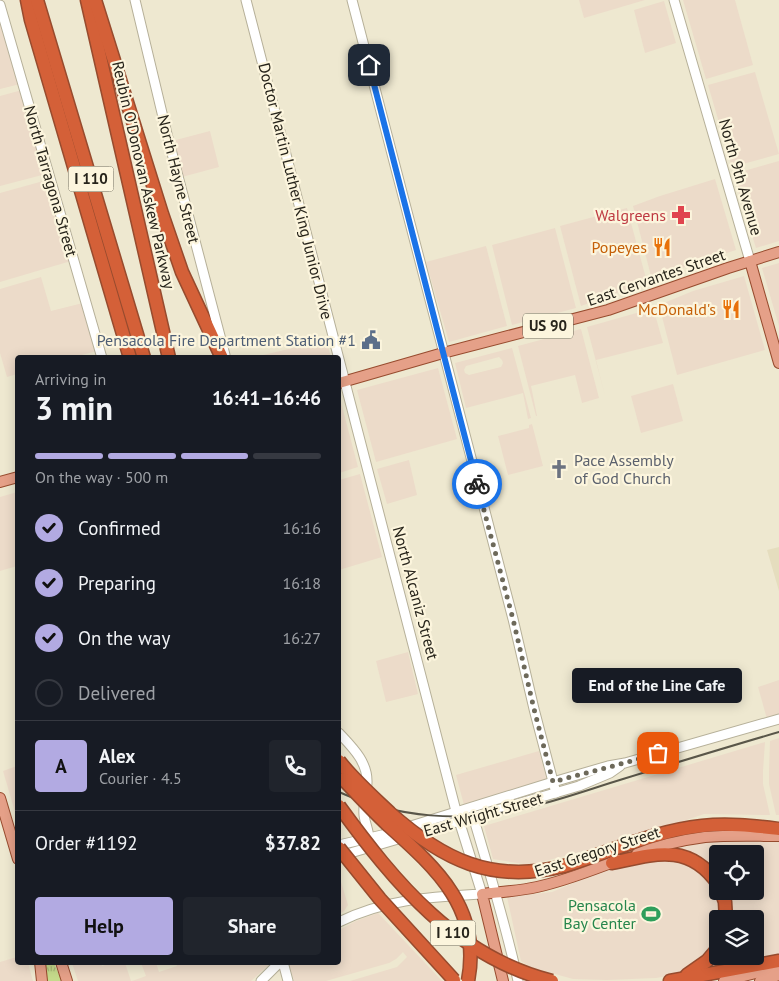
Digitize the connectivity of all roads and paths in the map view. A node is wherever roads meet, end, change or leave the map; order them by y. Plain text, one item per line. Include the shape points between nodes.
1 (27, 0) edge
2 (37, 0) edge
3 (86, 0) edge
4 (95, 0) edge
5 (135, 0) edge
6 (246, 0) edge
7 (352, 0) edge
8 (674, 0) edge
9 (0, 5) edge
10 (779, 252) edge
11 (750, 261) junction
12 (443, 353) junction
13 (101, 355) edge
14 (129, 355) edge
15 (143, 355) edge
16 (168, 355) edge
17 (221, 355) edge
18 (225, 355) edge
19 (335, 355) edge
20 (779, 363) edge
21 (342, 382) edge
22 (15, 477) edge
23 (0, 482) edge
24 (779, 718) edge
25 (341, 735) edge
26 (341, 763) edge
27 (625, 763) junction
28 (341, 776) edge
29 (553, 782) junction
30 (556, 793) junction
31 (0, 798) edge
32 (341, 809) edge
33 (458, 816) junction
34 (473, 816) junction
35 (779, 828) edge
36 (779, 836) edge
37 (370, 837) junction
38 (341, 846) edge
39 (369, 848) junction
40 (15, 849) edge
41 (341, 850) edge
42 (341, 855) edge
43 (612, 863) junction
44 (709, 873) edge
45 (495, 893) junction
46 (482, 894) junction
47 (341, 921) edge
48 (709, 958) edge
49 (779, 961) edge
50 (40, 965) edge
51 (62, 965) edge
52 (278, 965) edge
53 (282, 965) edge
54 (779, 967) edge
55 (779, 975) edge
56 (455, 980) edge
57 (675, 980) edge
58 (42, 981) edge
59 (67, 981) edge
60 (261, 981) edge
61 (288, 981) edge
62 (468, 981) edge
63 (503, 981) edge
64 (518, 981) edge
65 (552, 981) edge
66 (724, 981) edge
67 (760, 981) edge

1 - 14 highway
2 - 15 highway, I 110
3 - 16 highway, Reubin O'Donovan Askew Parkway / I 110
4 - 17 highway via 182,272
5 - 18 main road, North Hayne Street
6 - 19 main road, Doctor Martin Luther King Junior Drive
7 - 12 main road
8 - 11 main road, North 9th Avenue
9 - 13 main road, North Tarragona Street
10 - 11 main road, East Cervantes Street / US 90
11 - 12 main road, East Cervantes Street / US 90 via 608,310
11 - 20 main road, North 9th Avenue
12 - 21 main road, East Cervantes Street / US 90
12 - 29 main road
21 - 33 main road, North Alcaniz Street
22 - 23 main road
24 - 27 main road, East Wright Street
25 - 37 main road via 357,752 365,768 364,814
26 - 35 highway, bridge via 409,829 442,852 480,867 507,872 564,866 666,832 690,828 728,825
27 - 29 main road, East Wright Street
27 - 30 main road, East Wright Street via 610,773
28 - 62 highway, bridge via 449,887 462,908 469,936
29 - 30 main road
29 - 33 main road, East Wright Street
30 - 34 main road, East Wright Street
31 - 40 main road
32 - 65 highway, I 110, bridge via 375,854 421,905 460,939 525,973
33 - 34 main road, East Wright Street
33 - 37 main road, East Wright Street
33 - 39 main road, East Wright Street
33 - 46 main road, North Alcaniz Street
34 - 45 main road
36 - 43 main road, East Gregory Street via 691,839
37 - 38 main road, East Wright Street
37 - 39 main road
39 - 42 main road, East Wright Street
41 - 56 highway, bridge via 380,899
43 - 44 highway via 656,854 674,854
43 - 45 main road, East Gregory Street via 552,884
45 - 46 main road, East Gregory Street
45 - 64 main road
46 - 47 main road, East Gregory Street via 401,901
46 - 63 main road, North Alcaniz Street
48 - 57 highway
49 - 57 highway
50 - 58 main road
51 - 59 main road
52 - 60 main road
53 - 61 main road
54 - 66 main road
55 - 67 main road

